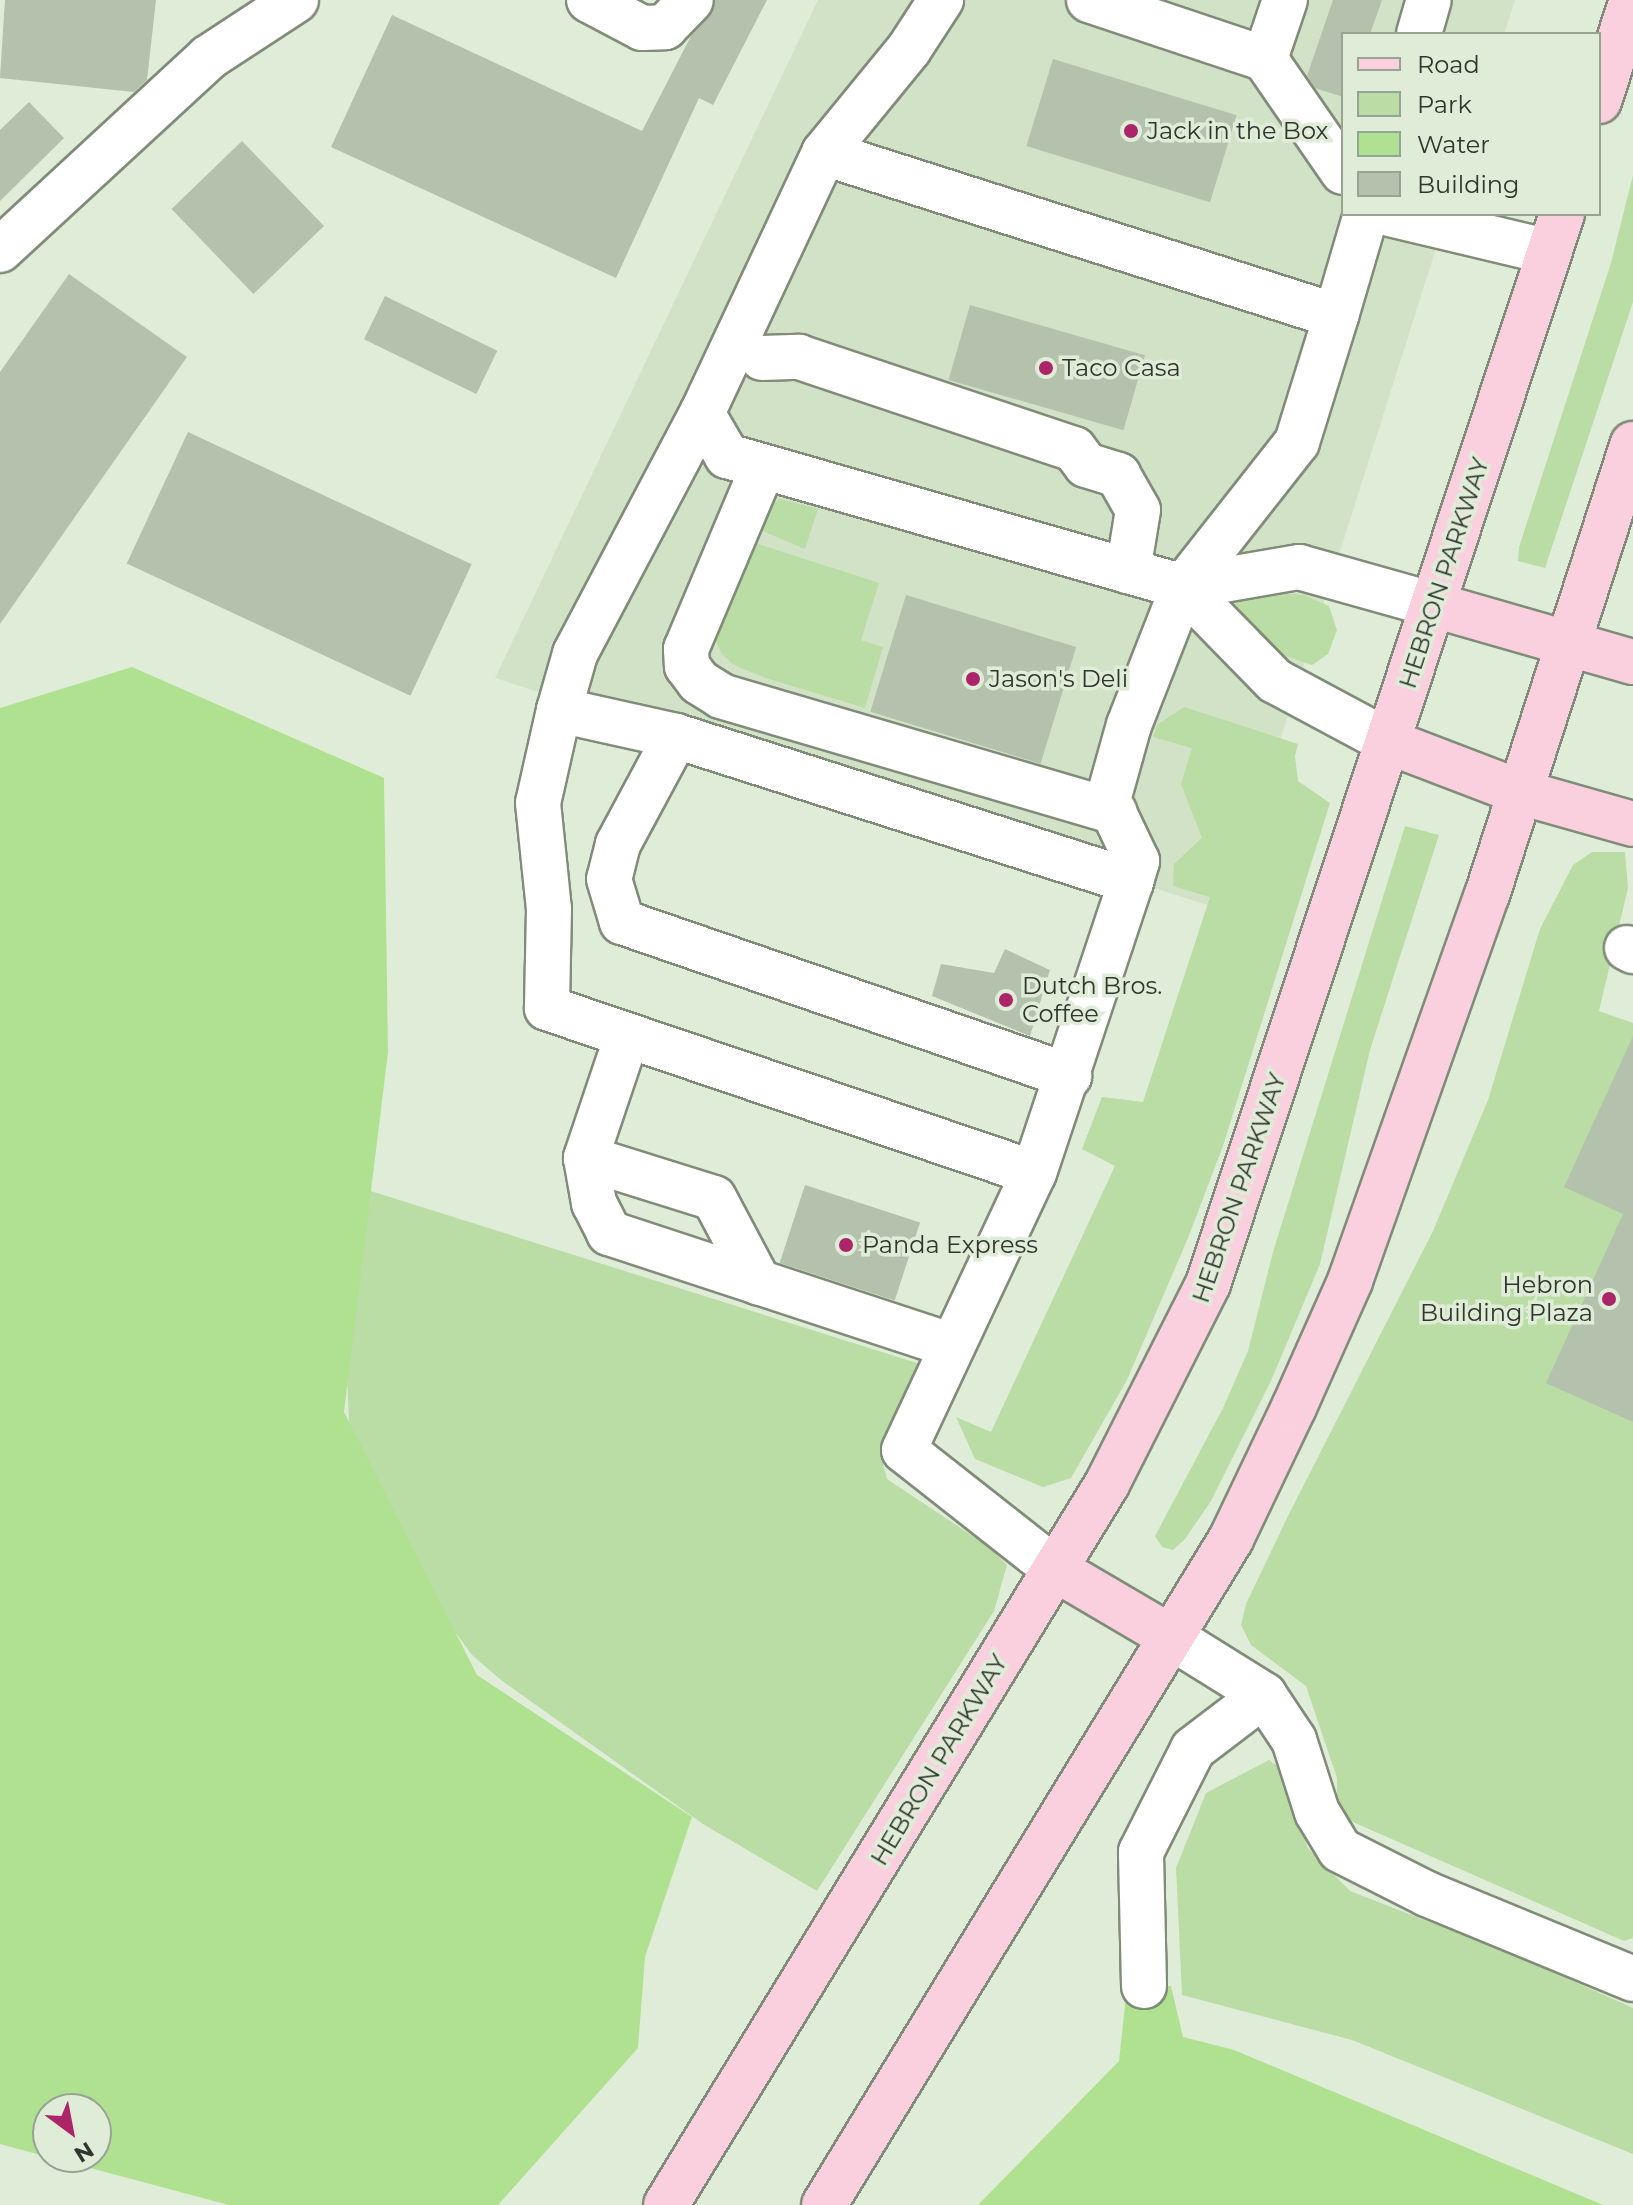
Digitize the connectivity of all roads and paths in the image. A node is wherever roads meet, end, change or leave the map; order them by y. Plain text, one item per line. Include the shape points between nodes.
1 (296, 0) edge
2 (589, 0) edge
3 (691, 0) edge
4 (941, 0) edge
5 (1089, 0) edge
6 (1285, 0) edge
7 (1429, 0) edge
8 (1632, 0) edge
9 (1420, 32) edge
10 (1265, 59) junction
11 (1601, 95) edge
12 (824, 153) junction
13 (1341, 169) edge
14 (1365, 216) edge
15 (1407, 216) edge
16 (1556, 233) edge
17 (0, 250) edge
18 (1336, 316) junction
19 (748, 352) junction
20 (702, 413) junction
21 (1633, 444) edge
22 (763, 467) junction
23 (1128, 571) junction
24 (1183, 587) junction
25 (1434, 605) junction
26 (1569, 641) junction
27 (1633, 662) edge
28 (559, 710) junction
29 (676, 736) junction
30 (1389, 742) junction
31 (1520, 792) junction
32 (1114, 812) junction
33 (1633, 824) edge
34 (1131, 881) junction
35 (627, 1036) junction
36 (1069, 1076) junction
37 (586, 1158) junction
38 (1034, 1173) junction
39 (759, 1283) junction
40 (952, 1346) junction
41 (1055, 1569) junction
42 (1171, 1637) junction
43 (1264, 1695) junction
44 (1633, 1979) edge
45 (1144, 1986) dead end
46 (666, 2205) edge
47 (824, 2205) edge

1 - 17 lane via 209,57
2 - 3 lane via 642,28 665,27
4 - 12 lane via 909,49
5 - 10 lane
6 - 10 lane
7 - 9 lane
8 - 11 main road
10 - 13 lane
12 - 18 lane
12 - 19 lane
14 - 18 lane
15 - 16 lane
16 - 25 main road, HEBRON PARKWAY
18 - 24 lane via 1297,442
19 - 20 lane
19 - 23 lane via 799,357 1074,449 1086,465 1118,475 1138,510
20 - 22 lane via 727,456
20 - 28 lane via 575,654
21 - 26 main road
22 - 23 lane
22 - 32 lane via 686,649 687,666 699,682 721,696
23 - 24 lane
24 - 25 lane via 1299,567
24 - 30 lane via 1275,681
24 - 32 lane via 1129,725 1108,800
25 - 26 main road
25 - 30 main road, HEBRON PARKWAY
26 - 27 main road
26 - 31 main road
28 - 29 lane
28 - 35 lane via 538,803 549,909 547,1008
29 - 34 lane
29 - 36 lane via 618,844 609,879 622,922
30 - 31 main road
30 - 41 main road, HEBRON PARKWAY via 1218,1262 1107,1484
31 - 33 main road
31 - 42 main road via 1350,1281 1231,1539
32 - 34 lane via 1137,861
34 - 36 lane
35 - 37 lane
35 - 38 lane
36 - 38 lane
37 - 39 lane via 714,1198
37 - 39 lane via 594,1203 609,1233
38 - 40 lane
39 - 40 lane
40 - 41 lane via 904,1450
41 - 42 main road
41 - 46 main road, HEBRON PARKWAY
42 - 43 lane
42 - 47 main road
43 - 44 lane via 1294,1740 1317,1812 1340,1850 1427,1894
43 - 45 lane via 1193,1749 1141,1852

